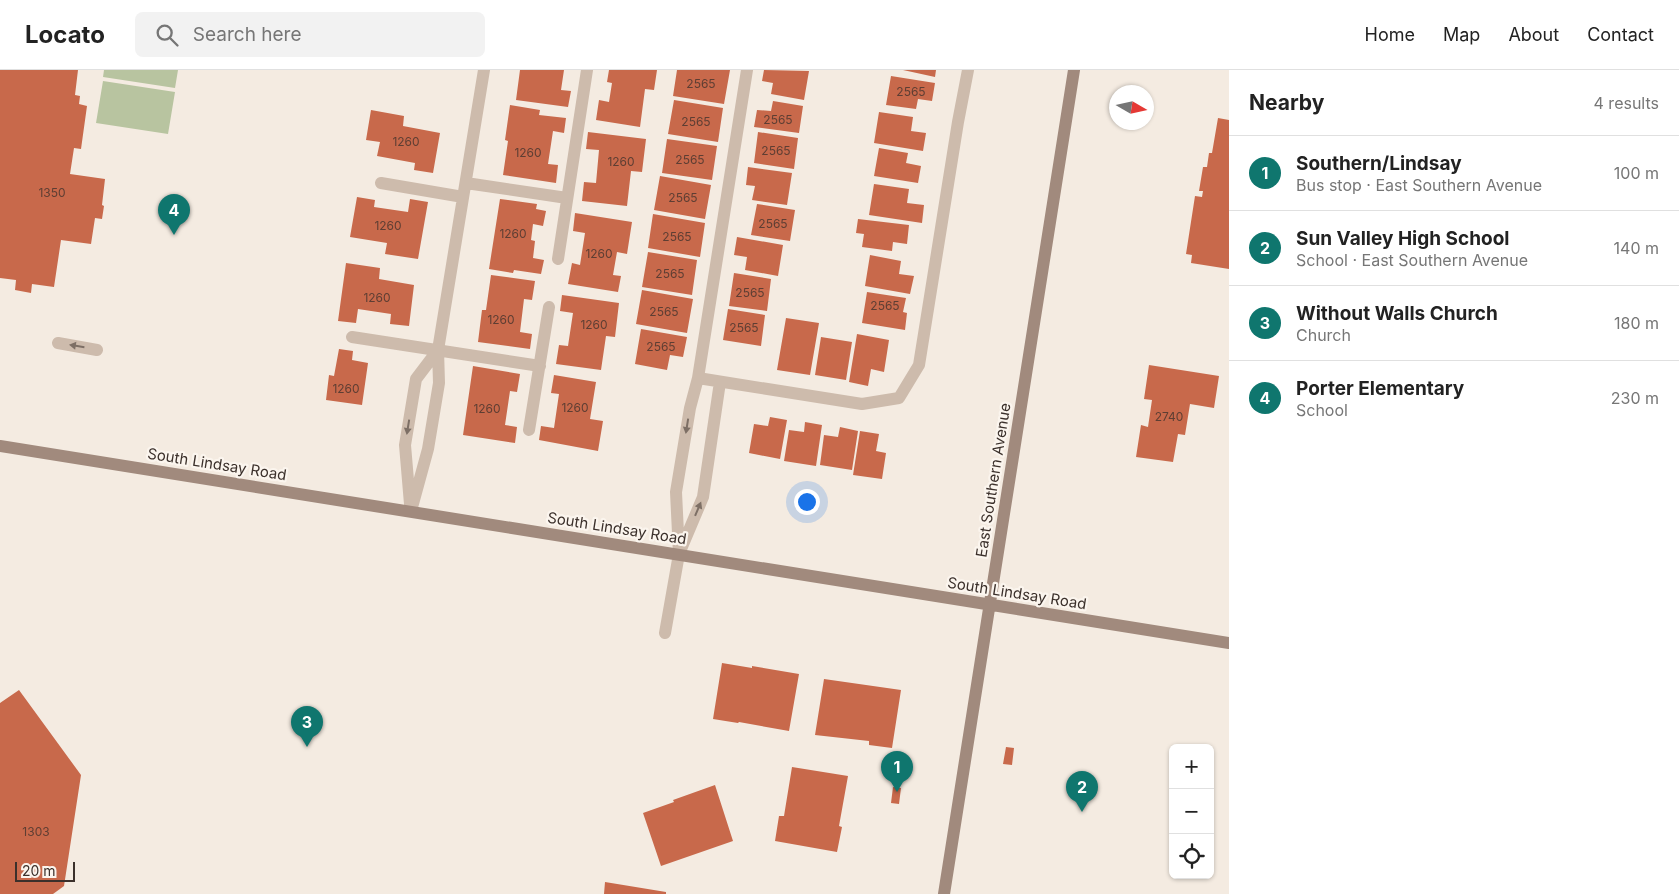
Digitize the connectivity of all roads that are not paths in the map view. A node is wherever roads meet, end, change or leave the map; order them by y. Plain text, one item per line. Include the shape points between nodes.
1 (484, 70) edge
2 (588, 70) edge
3 (747, 70) edge
4 (968, 70) edge
5 (1074, 70) edge
6 (381, 182) dead end
7 (466, 183) junction
8 (463, 197) junction
9 (567, 198) junction
10 (558, 259) dead end
11 (549, 307) dead end
12 (352, 337) dead end
13 (58, 343) dead end
14 (97, 350) dead end
15 (438, 350) junction
16 (540, 366) junction
17 (698, 378) junction
18 (720, 382) junction
19 (412, 400) junction
20 (435, 404) junction
21 (529, 430) dead end
22 (0, 446) edge
23 (411, 511) junction
24 (679, 554) junction
25 (990, 606) junction
26 (665, 633) dead end
27 (1229, 643) edge
28 (944, 894) edge

1 - 7 street
2 - 9 street
3 - 17 street
4 - 18 street via 918,365 899,398 862,404
5 - 25 main road, East Southern Avenue
6 - 8 street
7 - 8 street
7 - 9 street
8 - 15 street
9 - 10 street
11 - 16 street
12 - 15 street
14 -> 13 street
15 - 16 street
15 - 19 street via 416,379
15 - 20 street via 439,383
16 - 21 street
17 - 18 street
17 -> 24 street via 676,492
24 -> 18 street via 703,497
19 - 20 street
19 -> 23 street via 405,445
20 - 23 street via 428,448
22 - 23 main road, South Lindsay Road
23 - 24 main road, South Lindsay Road
24 - 25 main road, South Lindsay Road
24 - 26 street
25 - 27 main road, South Lindsay Road
25 - 28 main road, East Southern Avenue

